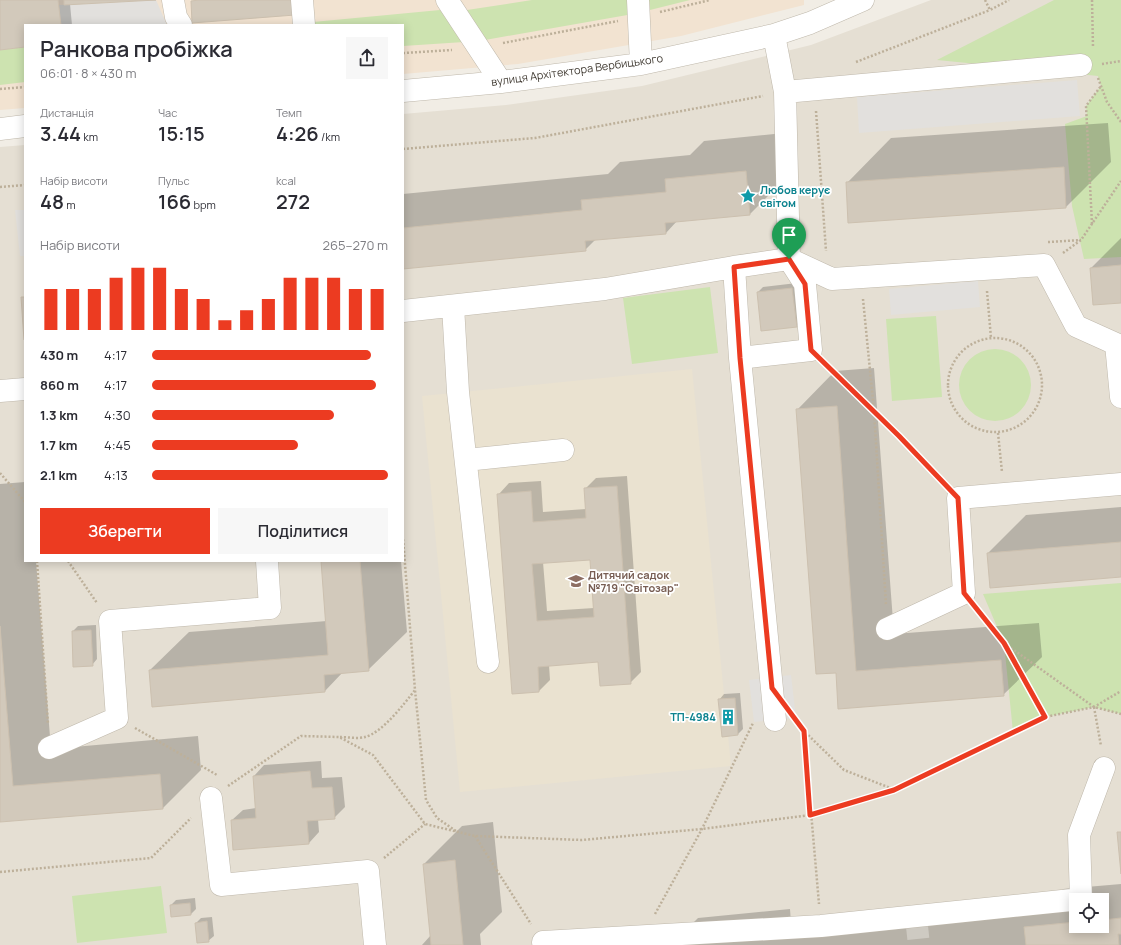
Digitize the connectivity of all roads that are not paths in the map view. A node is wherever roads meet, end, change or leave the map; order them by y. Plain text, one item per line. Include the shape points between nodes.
1 (173, 0) edge
2 (302, 0) edge
3 (447, 0) edge
4 (863, 0) edge
5 (639, 8) edge
6 (180, 24) edge
7 (304, 24) edge
8 (774, 35) junction
9 (641, 64) junction
10 (1081, 65) dead end
11 (501, 82) junction
12 (404, 91) edge
13 (784, 92) junction
14 (24, 126) edge
15 (0, 129) edge
16 (789, 259) junction
17 (734, 267) junction
18 (454, 306) junction
19 (404, 311) edge
20 (740, 358) junction
21 (24, 389) edge
22 (0, 391) edge
23 (1121, 397) edge
24 (563, 450) dead end
25 (466, 460) junction
26 (1121, 484) edge
27 (267, 562) edge
28 (887, 629) road end
29 (488, 662) dead end
30 (785, 719) road end
31 (49, 748) road end
32 (1104, 768) road end
33 (211, 798) road end
34 (543, 942) road end
35 (375, 945) edge

1 - 6 street via 176,17
2 - 7 street
3 - 11 street
4 - 8 street, вулиця Архітектора Вербицького
5 - 9 street
8 - 9 street, вулиця Архітектора Вербицького
8 - 13 street
9 - 11 street, вулиця Архітектора Вербицького
10 - 13 street
11 - 12 street, вулиця Архітектора Вербицького
13 - 16 street
14 - 15 street
16 - 17 street
16 - 20 street via 805,284 811,350
16 - 23 street via 832,279 1044,265 1076,326 1116,344
17 - 18 street via 605,289
17 - 20 street
18 - 19 street
18 - 25 street via 458,392
20 - 30 street
21 - 22 street
24 - 25 street
25 - 29 street
26 - 28 street via 958,498 964,593
27 - 31 street via 270,608 110,621 117,718
32 - 34 street via 1078,835 1081,899 821,926
33 - 35 street via 221,885 368,871

